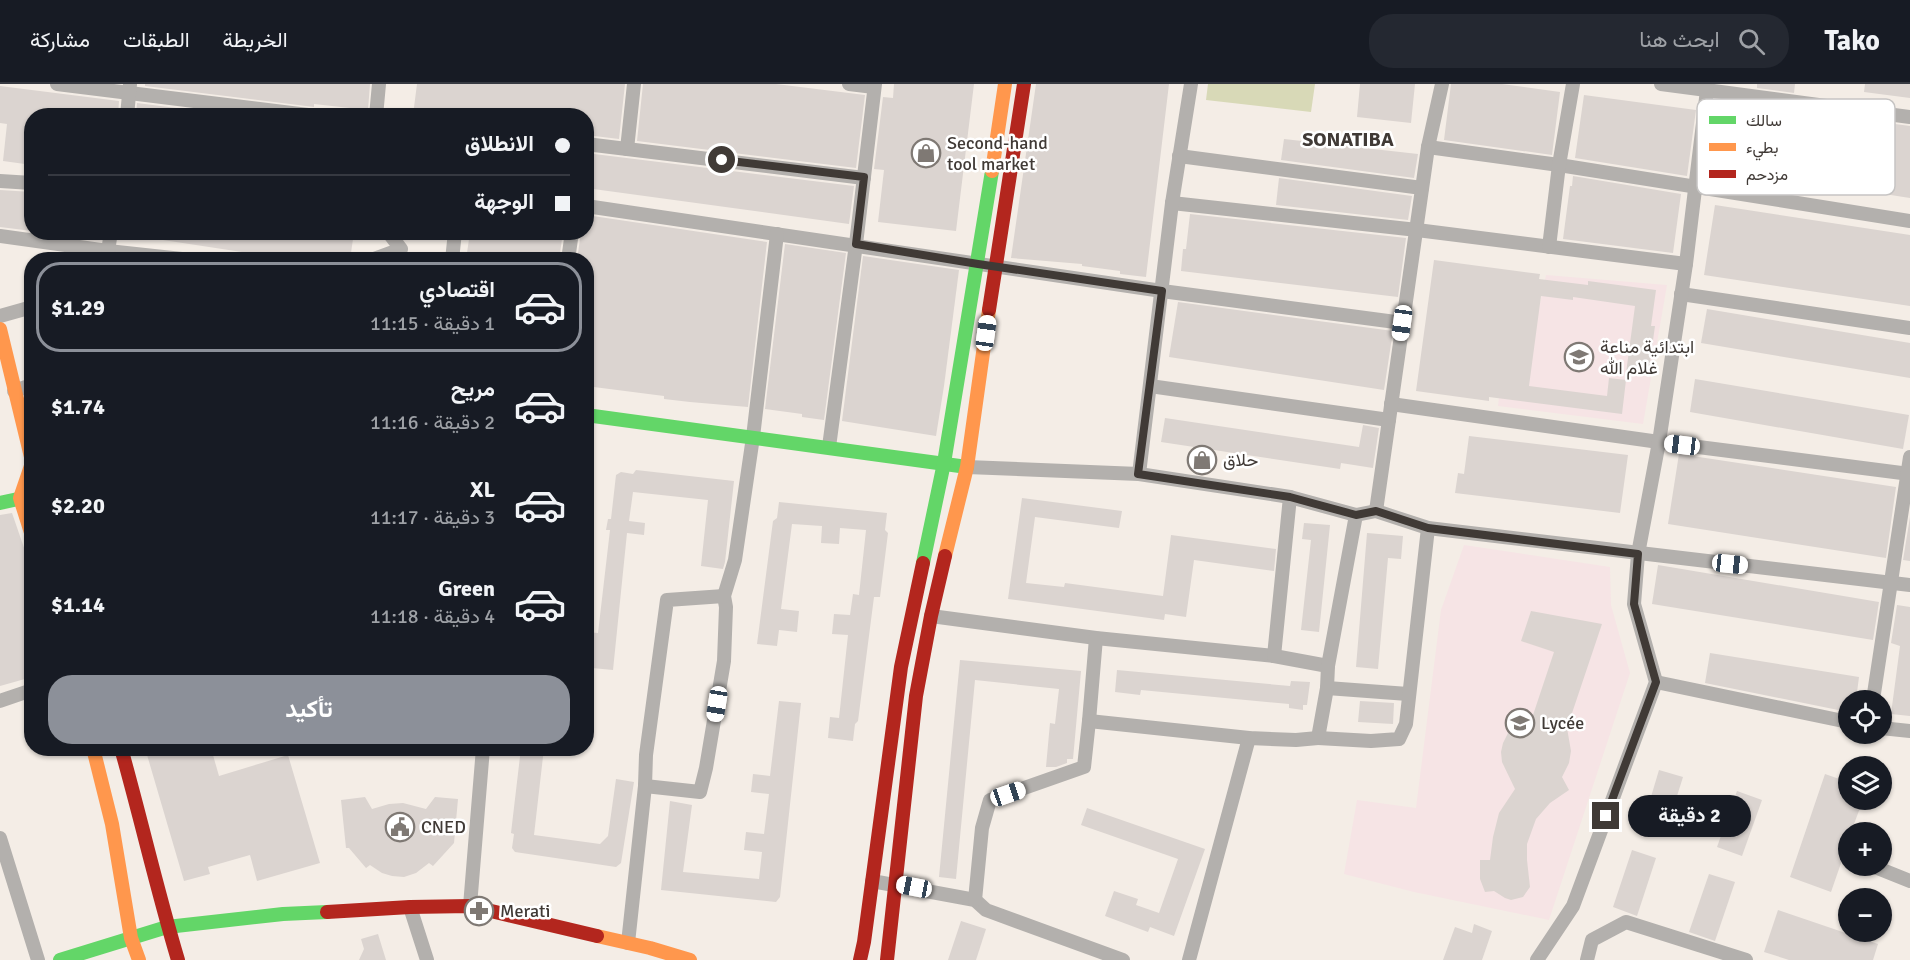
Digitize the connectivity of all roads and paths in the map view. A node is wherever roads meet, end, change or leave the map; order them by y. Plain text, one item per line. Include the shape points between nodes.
1 (57, 84) edge
2 (379, 84) edge
3 (634, 84) edge
4 (849, 84) edge
5 (1005, 84) edge
6 (1024, 84) edge
7 (1191, 84) edge
8 (1442, 84) edge
9 (1573, 84) edge
10 (1660, 84) edge
11 (875, 86) edge
12 (130, 88) edge
13 (1707, 90) junction
14 (1706, 99) edge
15 (1775, 99) edge
16 (128, 108) edge
17 (263, 108) edge
18 (376, 108) edge
19 (1895, 115) edge
20 (1910, 117) edge
21 (594, 145) edge
22 (1428, 147) junction
23 (627, 149) junction
24 (1179, 156) junction
25 (1560, 165) junction
26 (1697, 171) edge
27 (864, 177) junction
28 (0, 181) edge
29 (24, 182) edge
30 (1695, 187) junction
31 (1422, 188) junction
32 (1746, 195) edge
33 (1172, 203) junction
34 (594, 207) edge
35 (1910, 221) edge
36 (1416, 230) junction
37 (777, 234) junction
38 (0, 236) edge
39 (24, 239) edge
40 (29, 240) edge
41 (110, 240) edge
42 (856, 244) junction
43 (1549, 247) junction
44 (108, 251) junction
45 (117, 252) edge
46 (978, 264) junction
47 (1686, 264) junction
48 (995, 267) junction
49 (1162, 291) junction
50 (1681, 294) junction
51 (24, 309) edge
52 (0, 316) edge
53 (1402, 323) junction
54 (1910, 328) edge
55 (0, 329) edge
56 (1150, 386) junction
57 (24, 388) edge
58 (14, 391) junction
59 (1391, 404) junction
60 (594, 416) edge
61 (1389, 420) junction
62 (24, 422) edge
63 (753, 437) junction
64 (1659, 442) junction
65 (829, 447) junction
66 (1910, 457) edge
67 (944, 463) junction
68 (967, 467) junction
69 (1909, 473) edge
70 (1138, 474) junction
71 (24, 497) edge
72 (1290, 497) junction
73 (0, 503) edge
74 (1376, 511) junction
75 (1356, 515) junction
76 (1428, 528) junction
77 (1638, 554) junction
78 (1891, 582) junction
79 (1910, 585) edge
80 (724, 596) junction
81 (932, 616) junction
82 (1095, 638) junction
83 (1274, 656) junction
84 (1328, 666) junction
85 (1656, 682) junction
86 (1328, 688) junction
87 (1875, 690) edge
88 (24, 693) edge
89 (1408, 694) junction
90 (0, 701) edge
91 (1838, 720) edge
92 (1089, 721) junction
93 (1892, 729) edge
94 (1910, 731) edge
95 (1249, 738) junction
96 (1318, 738) junction
97 (95, 756) edge
98 (123, 756) edge
99 (482, 756) edge
100 (645, 786) junction
101 (0, 838) edge
102 (4, 865) edge
103 (1892, 874) edge
104 (872, 881) junction
105 (1910, 882) edge
106 (895, 884) junction
107 (975, 900) junction
108 (470, 906) junction
109 (410, 907) junction
110 (167, 927) junction
111 (131, 938) junction
112 (628, 943) junction
113 (38, 960) edge
114 (60, 960) edge
115 (139, 960) edge
116 (178, 960) edge
117 (427, 960) edge
118 (690, 960) edge
119 (860, 960) edge
120 (887, 960) edge
121 (1123, 960) edge
122 (1190, 960) edge
123 (1537, 960) edge
124 (1587, 960) edge
125 (1746, 960) edge

1 - 12 street
2 - 18 street
3 - 23 street
4 - 11 street
5 - 46 main road
6 - 48 main road
7 - 24 street
8 - 22 street
9 - 25 street
10 - 13 street
11 - 27 street
12 - 16 street
12 - 17 street
13 - 14 street
13 - 15 street
19 - 20 street
21 - 23 street
22 - 25 street
22 - 31 street
23 - 27 street
24 - 31 street
24 - 33 street
25 - 30 street
25 - 43 street
26 - 30 street
27 - 42 street
28 - 29 street
30 - 47 street
31 - 36 street
32 - 35 street
33 - 36 street
33 - 49 street
34 - 37 street
36 - 43 street
36 - 53 street
37 - 42 street
37 - 63 street
38 - 39 street
40 - 44 street
41 - 44 street
42 - 46 street
42 - 65 street
43 - 47 street
44 - 45 street
46 - 48 street
46 - 67 main road
47 - 50 street
48 - 49 street
48 - 68 main road
49 - 53 street
49 - 56 street
50 - 54 street
50 - 64 street
51 - 52 street
53 - 59 street
55 - 58 main road
56 - 61 street
56 - 70 street
57 - 58 street
58 - 62 main road
59 - 61 street
59 - 64 street
60 - 63 main road
61 - 74 street
63 - 65 main road
63 - 80 street via 735,560
64 - 69 street
64 - 77 street
65 - 67 main road
66 - 69 street
67 - 68 main road
67 - 104 main road via 901,667
68 - 70 street
68 - 81 main road
69 - 78 street
70 - 72 street
71 - 73 main road
72 - 75 street
72 - 83 street
74 - 75 street
74 - 76 street
75 - 84 street
76 - 77 street
76 - 89 street
77 - 78 street
77 - 85 street via 1634,604
78 - 79 street
78 - 87 street
80 - 100 street via 667,600
80 - 100 street via 724,661 700,792
81 - 82 street
81 - 106 main road via 916,696
82 - 83 street
82 - 92 street
83 - 84 street
84 - 86 street
85 - 91 street
85 - 123 street via 1573,906
86 - 89 street
86 - 96 street
88 - 90 street
89 - 96 street via 1406,724 1399,739
92 - 95 street
92 - 107 street via 1084,767 990,800 982,828
93 - 94 street
95 - 96 street
95 - 122 street
97 - 111 main road via 112,824
98 - 110 main road
99 - 108 street
100 - 112 street
101 - 102 street
102 - 113 street
103 - 105 street
104 - 106 street
104 - 119 main road
106 - 107 street
106 - 120 main road
107 - 121 street via 986,909
108 - 109 main road
108 - 112 main road
109 - 110 main road via 283,914
109 - 117 street
110 - 111 main road
110 - 116 main road
111 - 114 main road
111 - 115 main road
112 - 118 main road
124 - 125 street via 1592,940 1626,922

